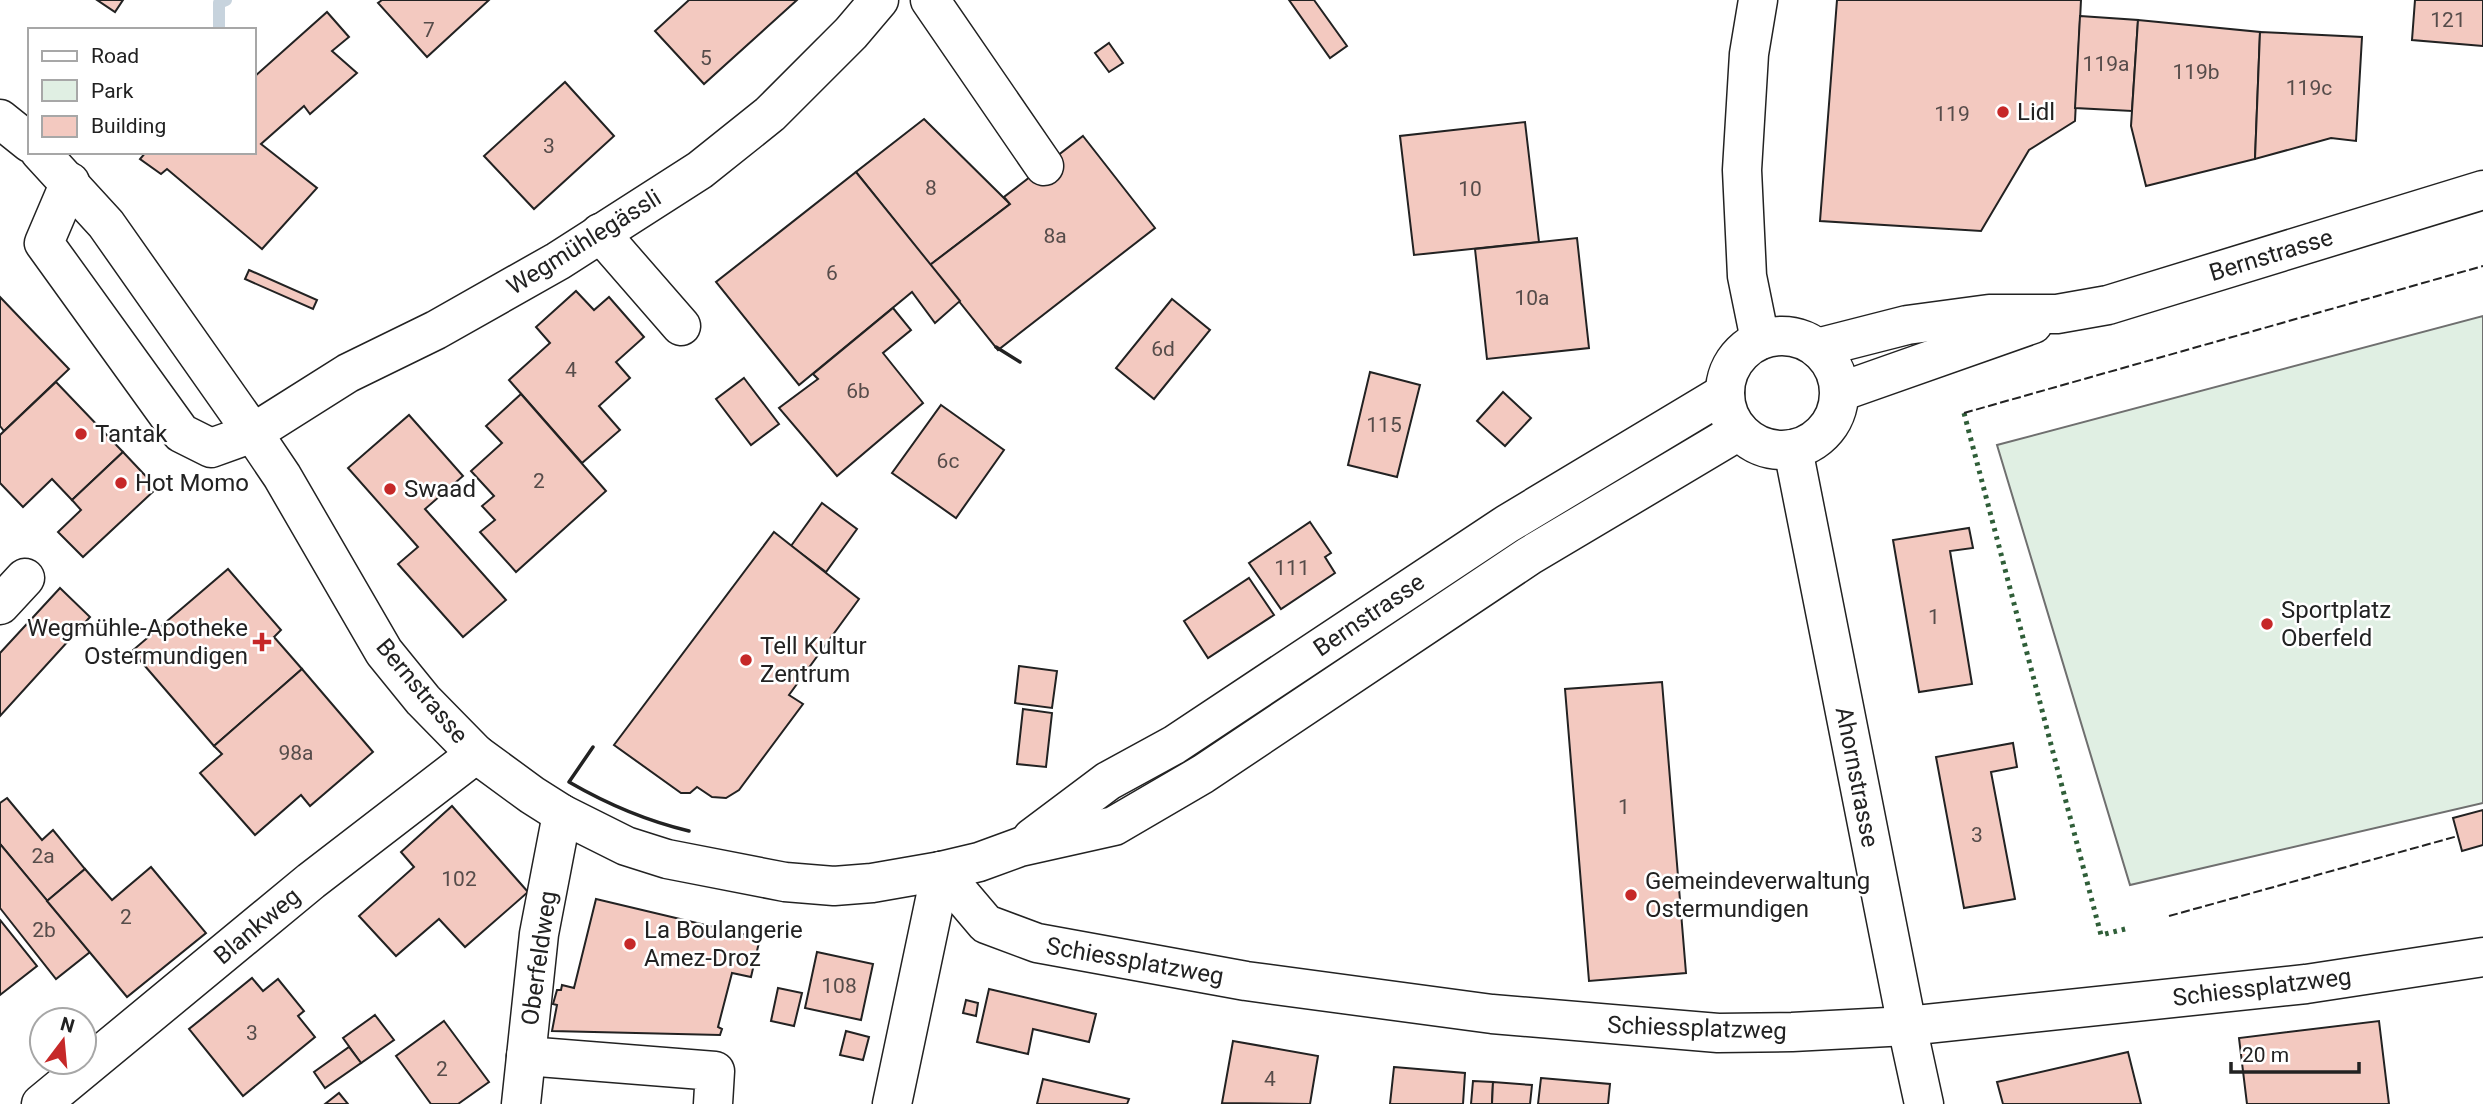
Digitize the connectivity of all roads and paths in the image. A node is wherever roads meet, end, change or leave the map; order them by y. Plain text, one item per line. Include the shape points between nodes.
1 (879, 0) edge
2 (930, 0) edge
3 (1758, 0) edge
4 (0, 119) edge
5 (28, 141) edge
6 (42, 154) edge
7 (1044, 166) dead end
8 (70, 182) junction
9 (2483, 190) edge
10 (600, 233) junction
11 (2057, 314) junction
12 (681, 326) dead end
13 (1760, 340) junction
14 (1817, 348) junction
15 (1840, 392) junction
16 (1725, 393) junction
17 (1739, 431) junction
18 (253, 433) junction
19 (1793, 449) junction
20 (476, 754) junction
21 (562, 814) junction
22 (1020, 847) junction
23 (941, 871) junction
24 (2483, 957) edge
25 (1907, 1026) junction
26 (526, 1056) junction
27 (41, 1104) edge
28 (521, 1104) edge
29 (713, 1104) edge
30 (892, 1104) edge
31 (1924, 1104) edge

1 - 10 main road, Wegmühlegässli via 770,114 699,170
2 - 7 main road
3 - 13 main road via 1749,54 1742,170 1747,276
4 - 5 main road
6 - 8 main road, Bernstrasse
8 - 18 main road, Bernstrasse via 106,224
8 - 18 main road, Wegmühlegässli via 44,243 181,433 211,448
9 - 11 main road, Bernstrasse via 2108,305
10 - 12 main road
10 - 18 main road, Wegmühlegässli via 436,330 348,373
11 - 14 main road, Bernstrasse via 1989,314 1907,325
11 - 15 main road, Bernstrasse
13 - 14 main road via 1796,338
13 - 16 main road via 1735,359
14 - 15 main road via 1833,368
15 - 19 main road via 1825,430 1810,443
16 - 17 main road via 1727,410
16 - 22 main road, Bernstrasse via 1507,524 1174,745 1108,781
17 - 19 main road via 1774,450
17 - 22 main road, Bernstrasse via 1530,556 1203,774 1122,821
18 - 20 main road, Bernstrasse via 384,652
19 - 25 main road, Ahornstrasse
20 - 21 main road, Bernstrasse
20 - 27 main road, Blankweg via 311,881
21 - 23 main road, Bernstrasse via 626,846 667,859 785,882 834,886
21 - 26 main road, Oberfeldweg via 539,934
22 - 23 main road, Bernstrasse
23 - 25 main road, Schiessplatzweg via 986,924 1037,943 1246,981 1513,1017 1718,1033
23 - 30 main road
24 - 25 main road, Schiessplatzweg via 2306,984
25 - 31 main road, Ahornstrasse
26 - 28 main road, Oberfeldweg
26 - 29 main road via 715,1071

